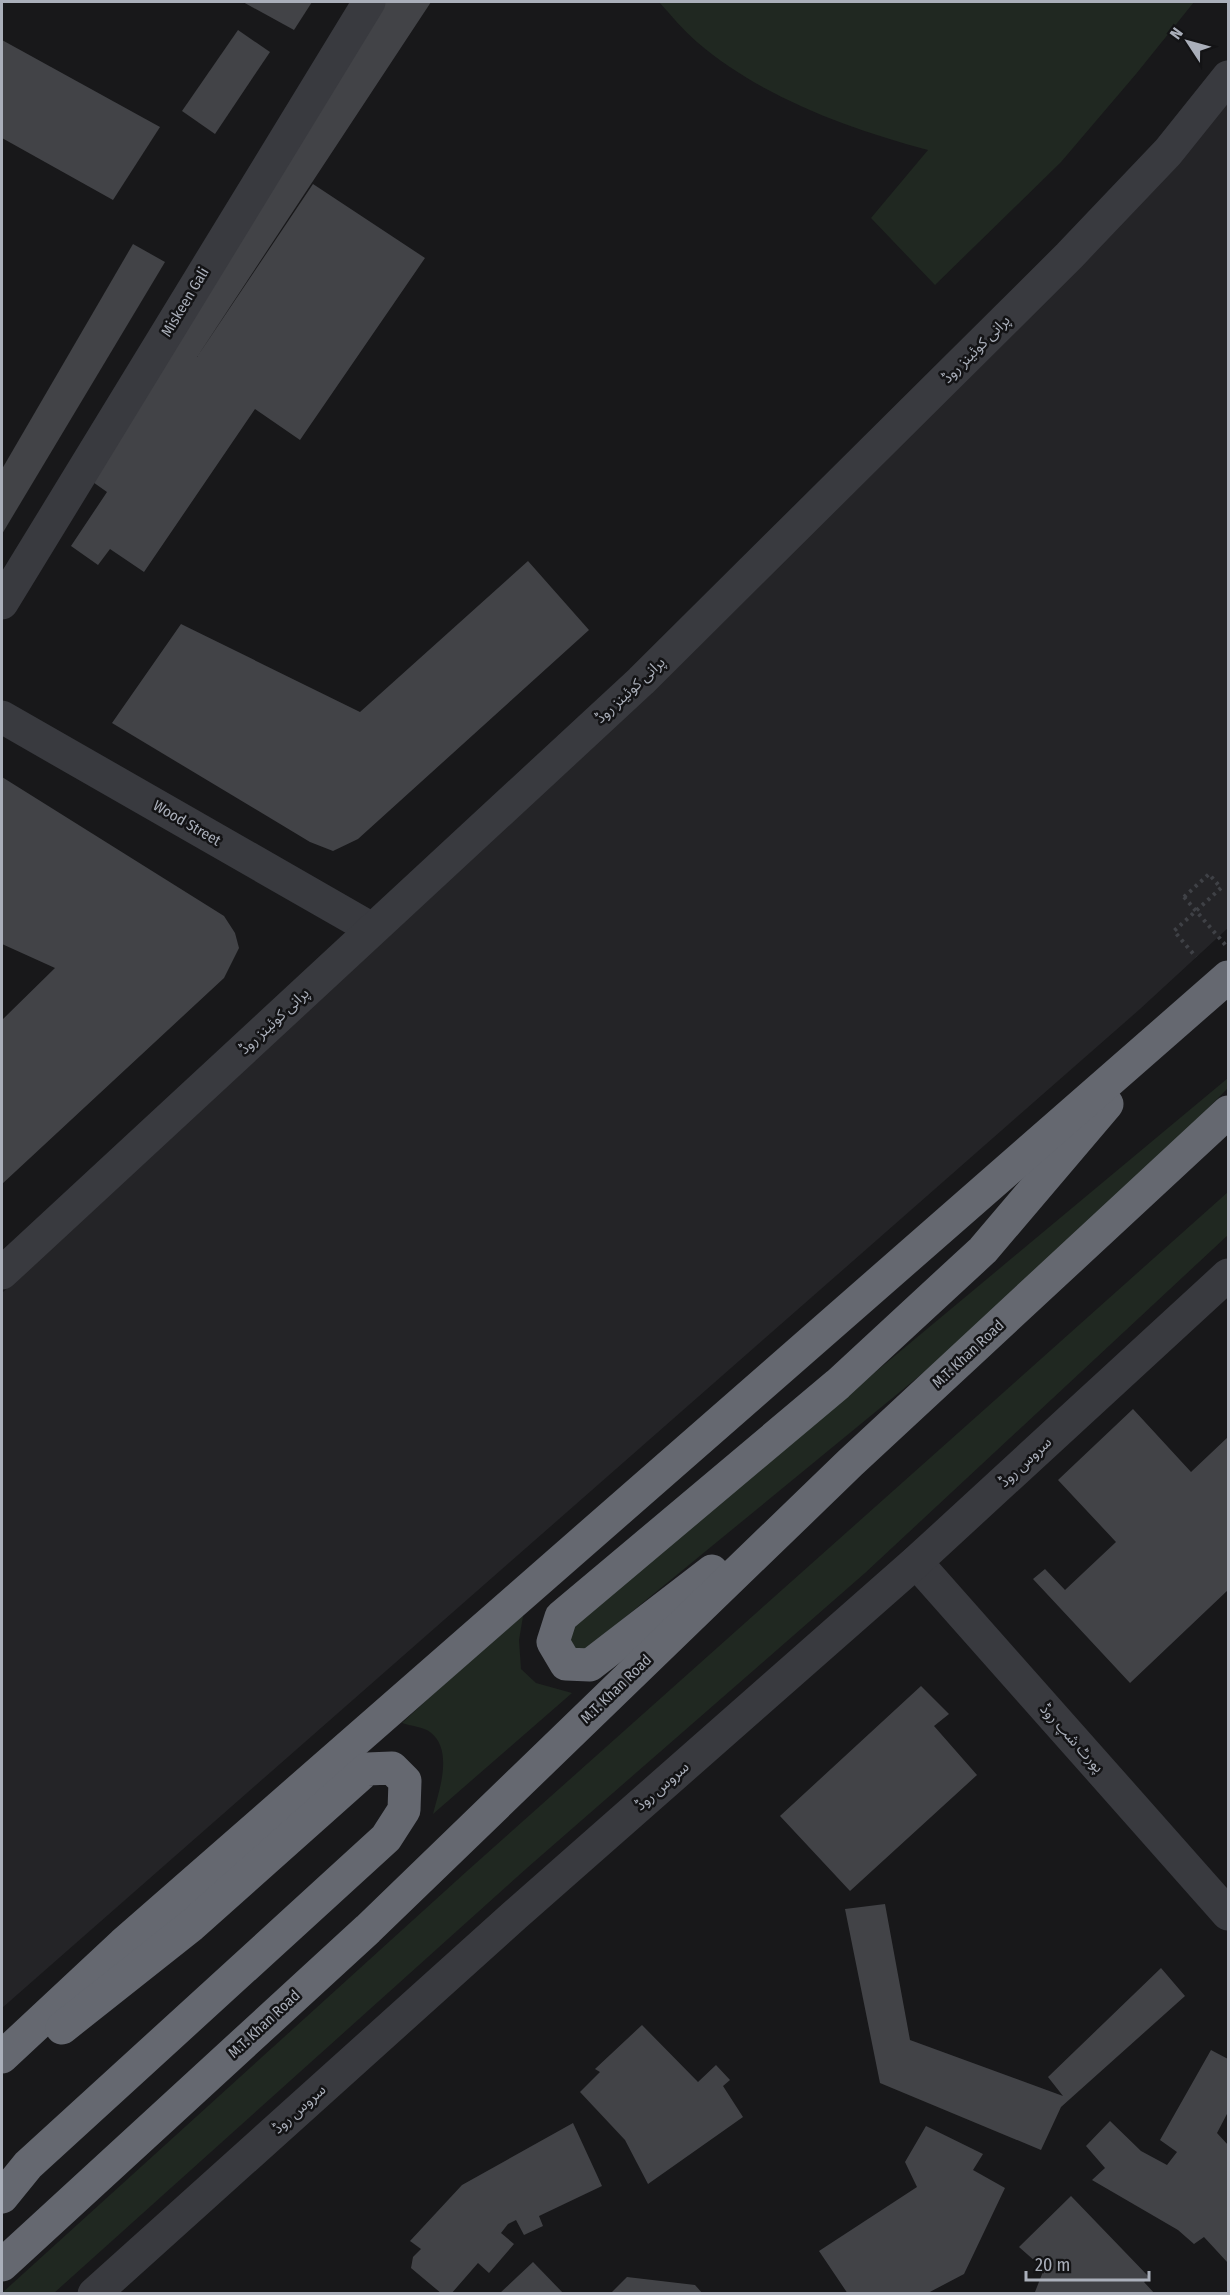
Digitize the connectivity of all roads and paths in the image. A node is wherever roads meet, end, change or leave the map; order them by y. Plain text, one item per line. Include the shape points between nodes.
1 (369, 2) edge
2 (1228, 77) edge
3 (2, 603) edge
4 (2, 717) edge
5 (372, 929) junction
6 (1173, 931) dead end
7 (1228, 948) edge
8 (1228, 977) edge
9 (1180, 1018) junction
10 (1228, 1112) edge
11 (2, 1273) edge
12 (1228, 1275) edge
13 (850, 1463) junction
14 (916, 1563) junction
15 (1228, 1914) edge
16 (2, 2057) edge
17 (2, 2075) edge
18 (2, 2198) edge
19 (2, 2265) edge
20 (94, 2294) edge

1 - 3 street, Miskeen Gali
2 - 5 street, پرانی کوئینز روڈ via 1168,152 801,524 641,681
4 - 5 street, Wood Street
5 - 11 street, پرانی کوئینز روڈ
6 - 7 path, bridge via 1221,888 1209,874 1184,897
8 - 9 highway
9 - 13 highway via 983,1250 838,1384 561,1617 553,1642 566,1664 590,1665
9 - 16 highway via 141,1928
10 - 13 highway, M.T. Khan Road
12 - 14 street, سروس روڈ
13 - 19 highway, M.T. Khan Road via 368,1929
14 - 15 street, پورٹ شپ روڈ
14 - 20 street, سروس روڈ via 506,1923
17 - 18 highway via 192,1925 367,1769 392,1768 405,1781 404,1810 386,1838 28,2165

